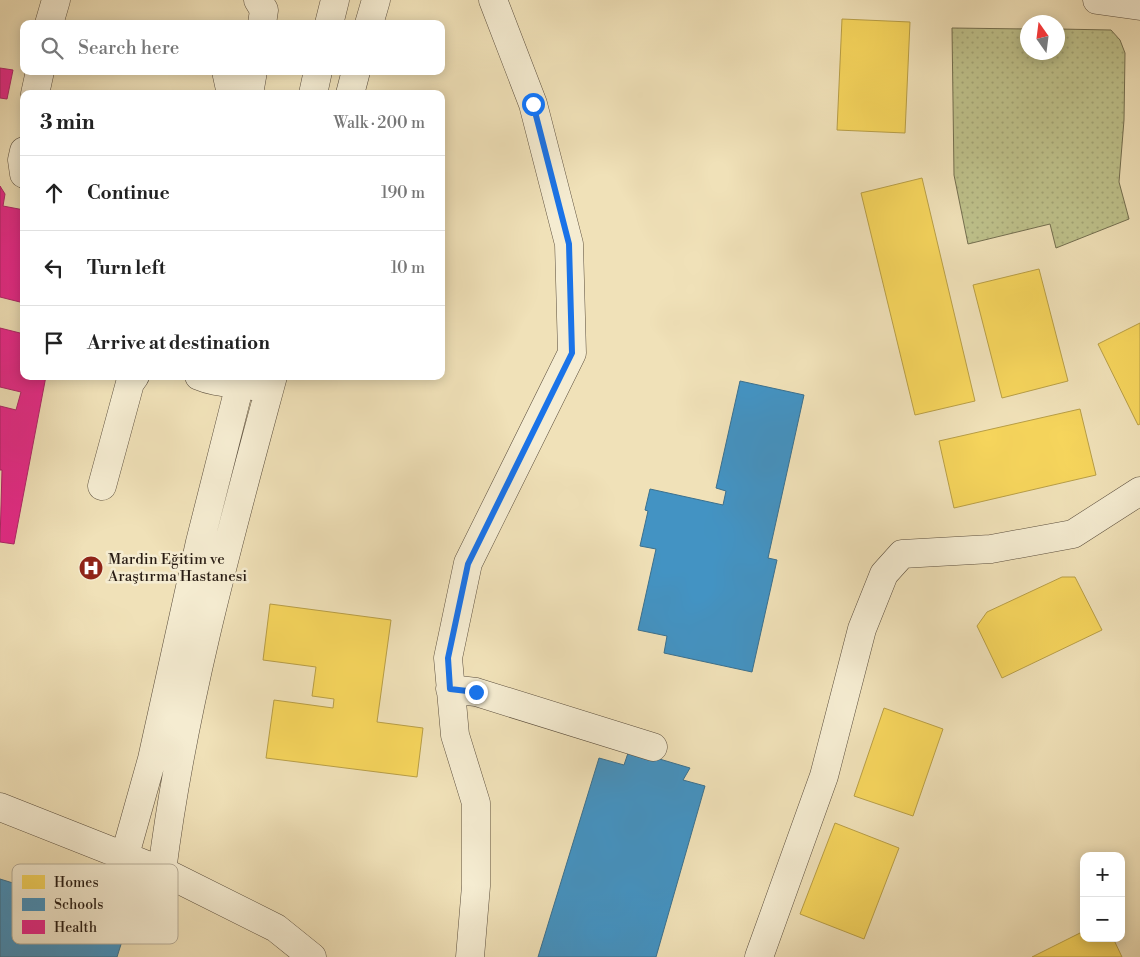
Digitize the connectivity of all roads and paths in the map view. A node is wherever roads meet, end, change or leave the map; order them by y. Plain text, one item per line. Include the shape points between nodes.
1 (56, 0) edge
2 (258, 0) edge
3 (335, 0) edge
4 (376, 0) edge
5 (493, 0) edge
6 (1097, 0) edge
7 (1140, 6) edge
8 (51, 20) edge
9 (263, 20) edge
10 (330, 20) edge
11 (370, 20) edge
12 (39, 75) edge
13 (227, 75) edge
14 (252, 75) edge
15 (317, 75) edge
16 (355, 75) edge
17 (36, 90) edge
18 (230, 90) edge
19 (250, 90) edge
20 (314, 90) edge
21 (351, 90) edge
22 (132, 380) edge
23 (241, 380) edge
24 (271, 383) edge
25 (102, 486) dead end
26 (1140, 491) edge
27 (450, 689) junction
28 (653, 747) dead end
29 (0, 807) edge
30 (124, 855) junction
31 (145, 864) edge
32 (163, 864) edge
33 (178, 879) edge
34 (312, 957) edge
35 (470, 957) edge
36 (759, 957) edge

1 - 8 street
2 - 9 street via 264,10
3 - 10 street
4 - 11 street
5 - 27 street via 533,104 569,244 572,353 468,564 448,658
6 - 7 street
12 - 17 street
13 - 18 street
14 - 19 street
15 - 20 street
16 - 21 street
22 - 25 street
23 - 24 street
23 - 30 street via 200,542 152,759
24 - 32 street via 204,643 170,806
26 - 36 street via 1073,534 991,549 902,554 884,574 862,629 824,776
27 - 28 street via 476,692
27 - 35 street via 455,735 476,803 476,886
29 - 30 street
30 - 31 street
33 - 34 street via 276,928

